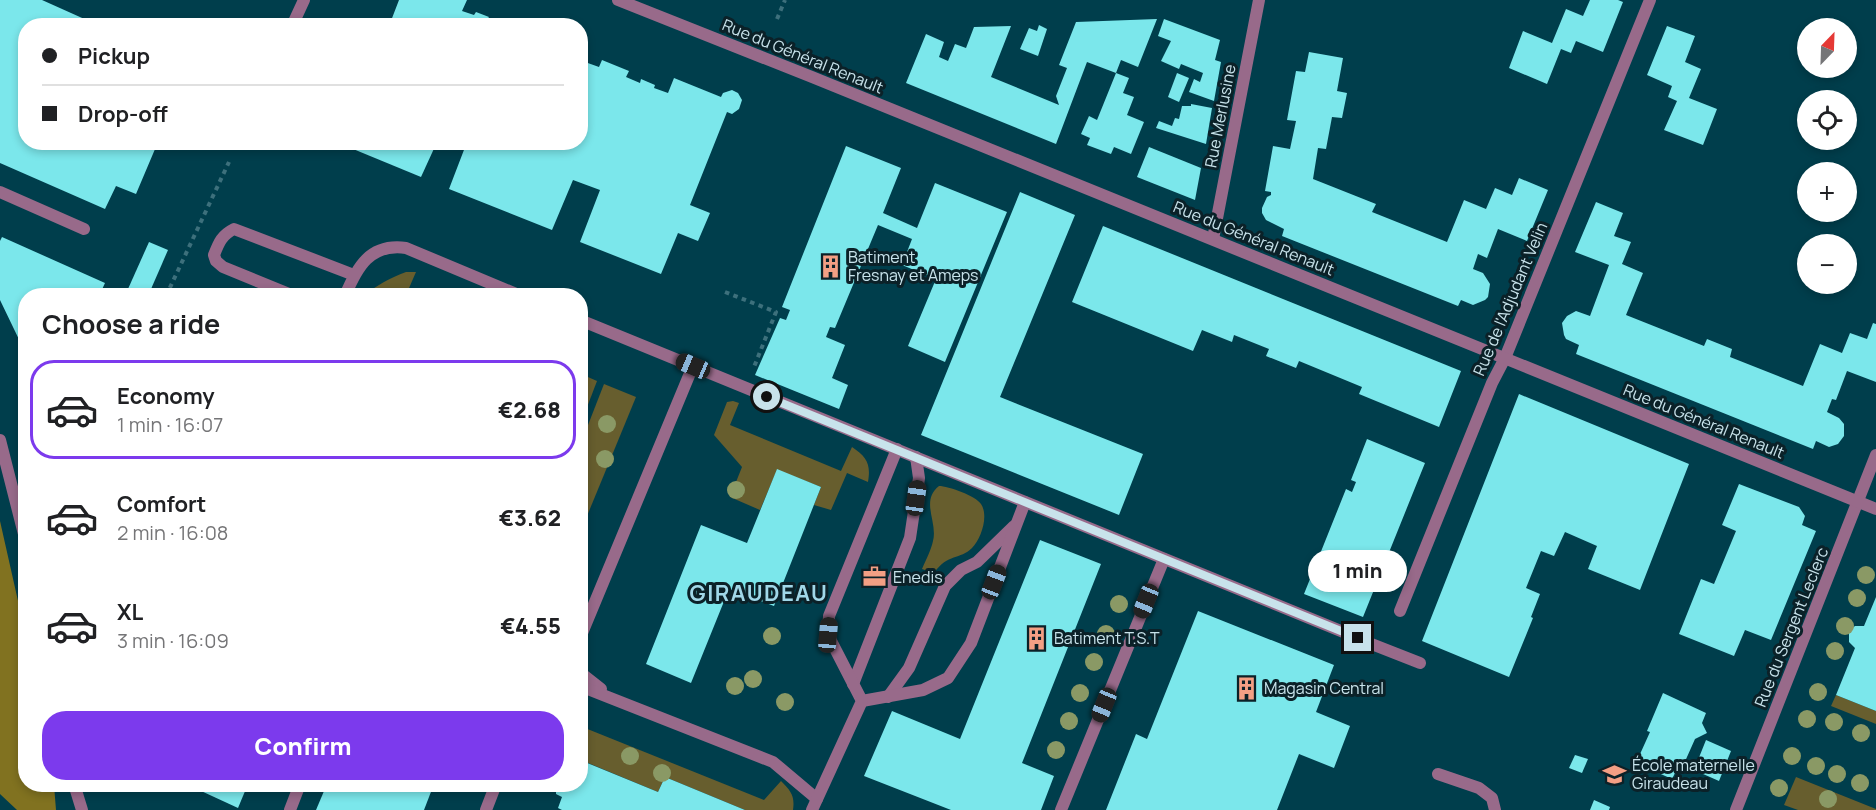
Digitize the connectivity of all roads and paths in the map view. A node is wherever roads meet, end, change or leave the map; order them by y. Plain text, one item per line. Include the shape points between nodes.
1 (304, 0) edge
2 (618, 0) edge
3 (785, 0) edge
4 (1259, 0) edge
5 (1650, 0) edge
6 (296, 18) edge
7 (777, 18) dead end
8 (236, 150) edge
9 (0, 192) edge
10 (84, 229) dead end
11 (1213, 239) junction
12 (354, 275) junction
13 (170, 288) edge
14 (275, 288) edge
15 (348, 288) edge
16 (502, 288) edge
17 (725, 292) dead end
18 (588, 323) edge
19 (1505, 358) junction
20 (693, 366) junction
21 (746, 388) junction
22 (0, 440) edge
23 (897, 449) junction
24 (1876, 455) edge
25 (916, 457) junction
26 (1858, 501) junction
27 (1025, 502) junction
28 (1876, 509) edge
29 (18, 511) edge
30 (1017, 522) junction
31 (1164, 559) junction
32 (1400, 611) dead end
33 (588, 619) edge
34 (1420, 663) dead end
35 (588, 679) edge
36 (853, 684) junction
37 (588, 689) edge
38 (888, 697) junction
39 (612, 698) junction
40 (862, 701) junction
41 (1438, 774) dead end
42 (76, 792) edge
43 (297, 792) edge
44 (493, 792) edge
45 (814, 805) edge
46 (82, 810) edge
47 (290, 810) edge
48 (486, 810) edge
49 (1061, 810) edge
50 (1495, 810) edge
51 (1736, 810) edge

1 - 6 street
2 - 11 street, Rue du Général Renault
3 - 7 path
4 - 11 street, Rue Merlusine
5 - 19 street, Rue de l'Adjudant Velin
8 - 13 path
9 - 10 street
11 - 19 street, Rue du Général Renault
12 - 14 street via 234,229 220,239 214,255 216,261
12 - 15 street
12 - 16 street via 375,253 393,246
17 - 21 path via 776,312
18 - 20 street
19 - 26 street, Rue du Général Renault
19 - 32 street, Rue de l'Adjudant Velin
20 - 21 street
20 - 33 street
21 - 23 street
22 - 29 street
23 - 25 street
23 - 36 street via 829,616 828,635
24 - 26 street, Rue du Sergent Leclerc
25 - 27 street
25 - 36 street via 919,478 910,538
26 - 28 street, Rue du Général Renault
26 - 51 street, Rue du Sergent Leclerc
27 - 30 street
27 - 31 street
30 - 38 street via 977,562 961,570 945,586 909,668
30 - 38 street via 971,643 948,678 923,690
31 - 34 street
31 - 49 street
35 - 39 street
36 - 40 street
37 - 39 street
38 - 40 street
39 - 45 street via 773,762
40 - 45 street
41 - 50 street via 1479,788 1492,798
42 - 46 street
43 - 47 street
44 - 48 street

